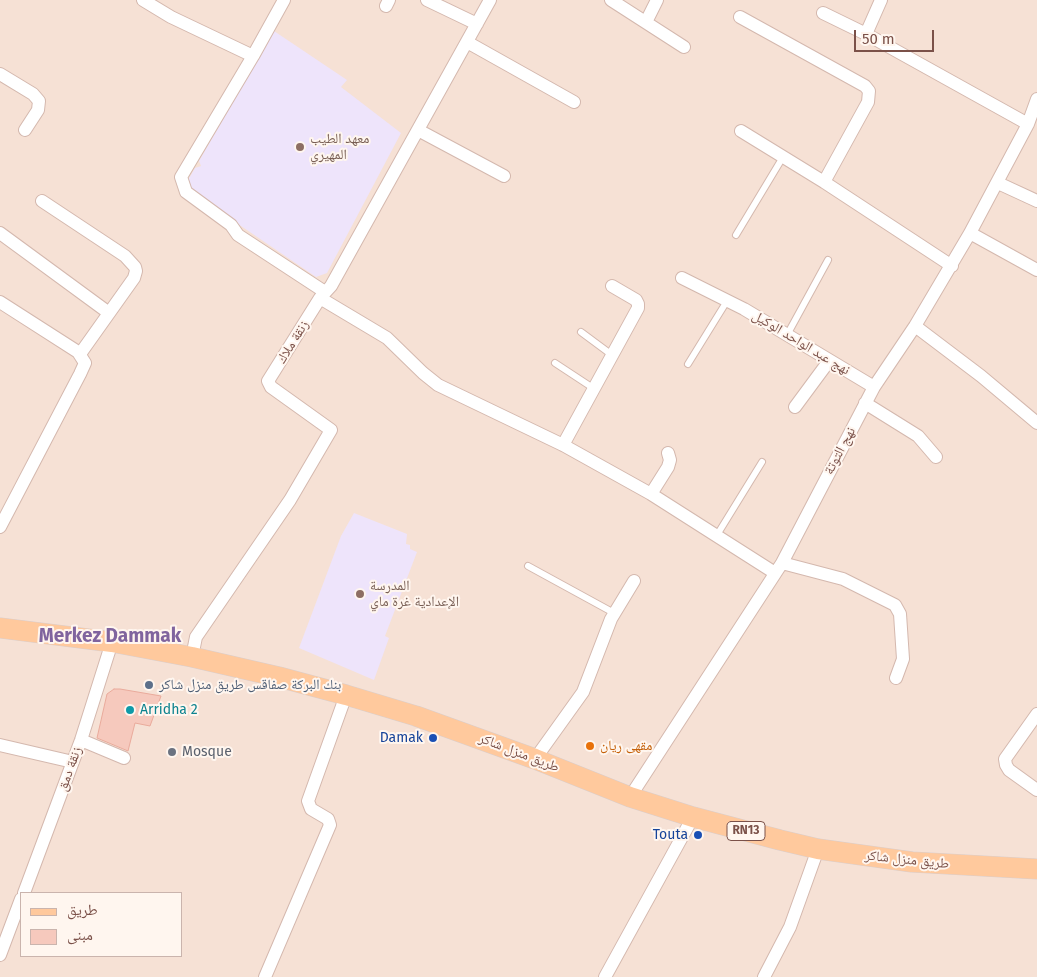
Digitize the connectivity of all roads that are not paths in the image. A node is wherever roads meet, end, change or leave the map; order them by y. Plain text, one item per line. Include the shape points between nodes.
1 (143, 0) edge
2 (284, 0) edge
3 (427, 0) edge
4 (490, 0) edge
5 (611, 0) edge
6 (657, 0) edge
7 (881, 0) edge
8 (823, 12) dead end
9 (740, 17) dead end
10 (646, 22) junction
11 (477, 24) junction
12 (866, 34) junction
13 (467, 42) junction
14 (684, 47) dead end
15 (253, 56) junction
16 (0, 74) edge
17 (1037, 99) edge
18 (574, 102) dead end
19 (1032, 119) edge
20 (25, 130) dead end
21 (418, 130) junction
22 (741, 131) dead end
23 (783, 157) junction
24 (504, 176) dead end
25 (824, 182) junction
26 (998, 183) junction
27 (42, 201) dead end
28 (1037, 201) edge
29 (0, 233) edge
30 (970, 233) junction
31 (736, 235) dead end
32 (828, 260) dead end
33 (952, 266) junction
34 (1037, 270) edge
35 (682, 278) dead end
36 (612, 286) dead end
37 (323, 295) junction
38 (727, 301) junction
39 (0, 302) edge
40 (109, 313) junction
41 (914, 326) junction
42 (582, 332) dead end
43 (787, 335) junction
44 (80, 354) junction
45 (612, 355) junction
46 (829, 360) junction
47 (555, 364) dead end
48 (688, 364) dead end
49 (874, 387) junction
50 (593, 388) junction
51 (865, 403) junction
52 (796, 407) dead end
53 (1037, 422) edge
54 (563, 445) junction
55 (668, 453) dead end
56 (936, 457) dead end
57 (762, 462) dead end
58 (651, 494) junction
59 (0, 528) edge
60 (717, 536) junction
61 (528, 566) dead end
62 (778, 568) junction
63 (634, 581) dead end
64 (614, 613) junction
65 (0, 628) edge
66 (112, 642) junction
67 (192, 657) junction
68 (896, 678) dead end
69 (346, 694) junction
70 (1037, 714) edge
71 (81, 740) junction
72 (0, 745) edge
73 (124, 758) dead end
74 (536, 759) junction
75 (72, 762) junction
76 (1037, 790) edge
77 (630, 797) junction
78 (693, 817) junction
79 (818, 849) junction
80 (1037, 869) edge
81 (24, 892) edge
82 (20, 901) edge
83 (5, 929) edge
84 (0, 955) edge
85 (265, 977) edge
86 (605, 977) edge
87 (764, 977) edge

1 - 15 street
2 - 15 street
3 - 11 street
4 - 11 street, زنقة ملاك
5 - 10 street
6 - 10 street
7 - 12 street
8 - 12 street
9 - 25 street via 869,91 868,102
10 - 14 street
11 - 13 street, زنقة ملاك
12 - 19 street
13 - 18 street
13 - 21 street, زنقة ملاك
15 - 37 street via 181,177 186,192 231,225 238,235
16 - 20 street via 40,101
17 - 19 street, نهج التوتة
19 - 26 street, نهج التوتة
21 - 24 street
21 - 37 street, زنقة ملاك
22 - 23 street
23 - 25 street
23 - 31 lane
25 - 33 street
26 - 28 street
26 - 30 street, نهج التوتة
27 - 40 street via 125,256 135,267 134,278
29 - 40 street
30 - 33 street, نهج التوتة
30 - 34 street
32 - 43 lane
33 - 41 street, نهج التوتة
35 - 38 street, نهج عبد الواحد الوكيل
36 - 45 street via 636,300 638,306
37 - 54 street via 387,338 438,384
37 - 67 street, زنقة ملاك via 268,381 331,430 290,500 196,637
38 - 43 street, نهج عبد الواحد الوكيل
38 - 48 lane
39 - 44 street
40 - 44 street
41 - 49 street, نهج التوتة
41 - 53 street
42 - 45 lane
43 - 46 street, نهج عبد الواحد الوكيل
44 - 59 street via 85,363 82,371
45 - 50 street
46 - 49 street, نهج عبد الواحد الوكيل
46 - 52 street
47 - 50 lane
49 - 51 street, نهج التوتة
50 - 54 street
51 - 56 street via 918,436
51 - 62 street, نهج التوتة
54 - 58 street
55 - 58 street via 668,466
57 - 60 lane
58 - 60 street
60 - 62 street
61 - 64 lane
62 - 68 street via 843,580 898,608 903,659
62 - 77 street, نهج التوتة
63 - 64 street
64 - 74 street via 582,692
65 - 66 main road, طريق منزل شاكر / RN13
66 - 67 main road, طريق منزل شاكر / RN13
66 - 71 street, زنقة دمق
67 - 69 main road, طريق منزل شاكر / RN13
69 - 74 main road, طريق منزل شاكر / RN13
69 - 85 street via 308,801 311,809 328,819 330,825
70 - 76 street via 1005,760 1009,770
71 - 73 street
71 - 75 street, زنقة دمق
72 - 75 street
74 - 77 main road, طريق منزل شاكر / RN13
75 - 81 street, زنقة دمق
77 - 78 main road, طريق منزل شاكر / RN13
78 - 79 main road, طريق منزل شاكر / RN13
78 - 86 street
79 - 80 main road, طريق منزل شاكر / RN13 via 912,862
79 - 87 street via 790,927
82 - 83 street
83 - 84 street

